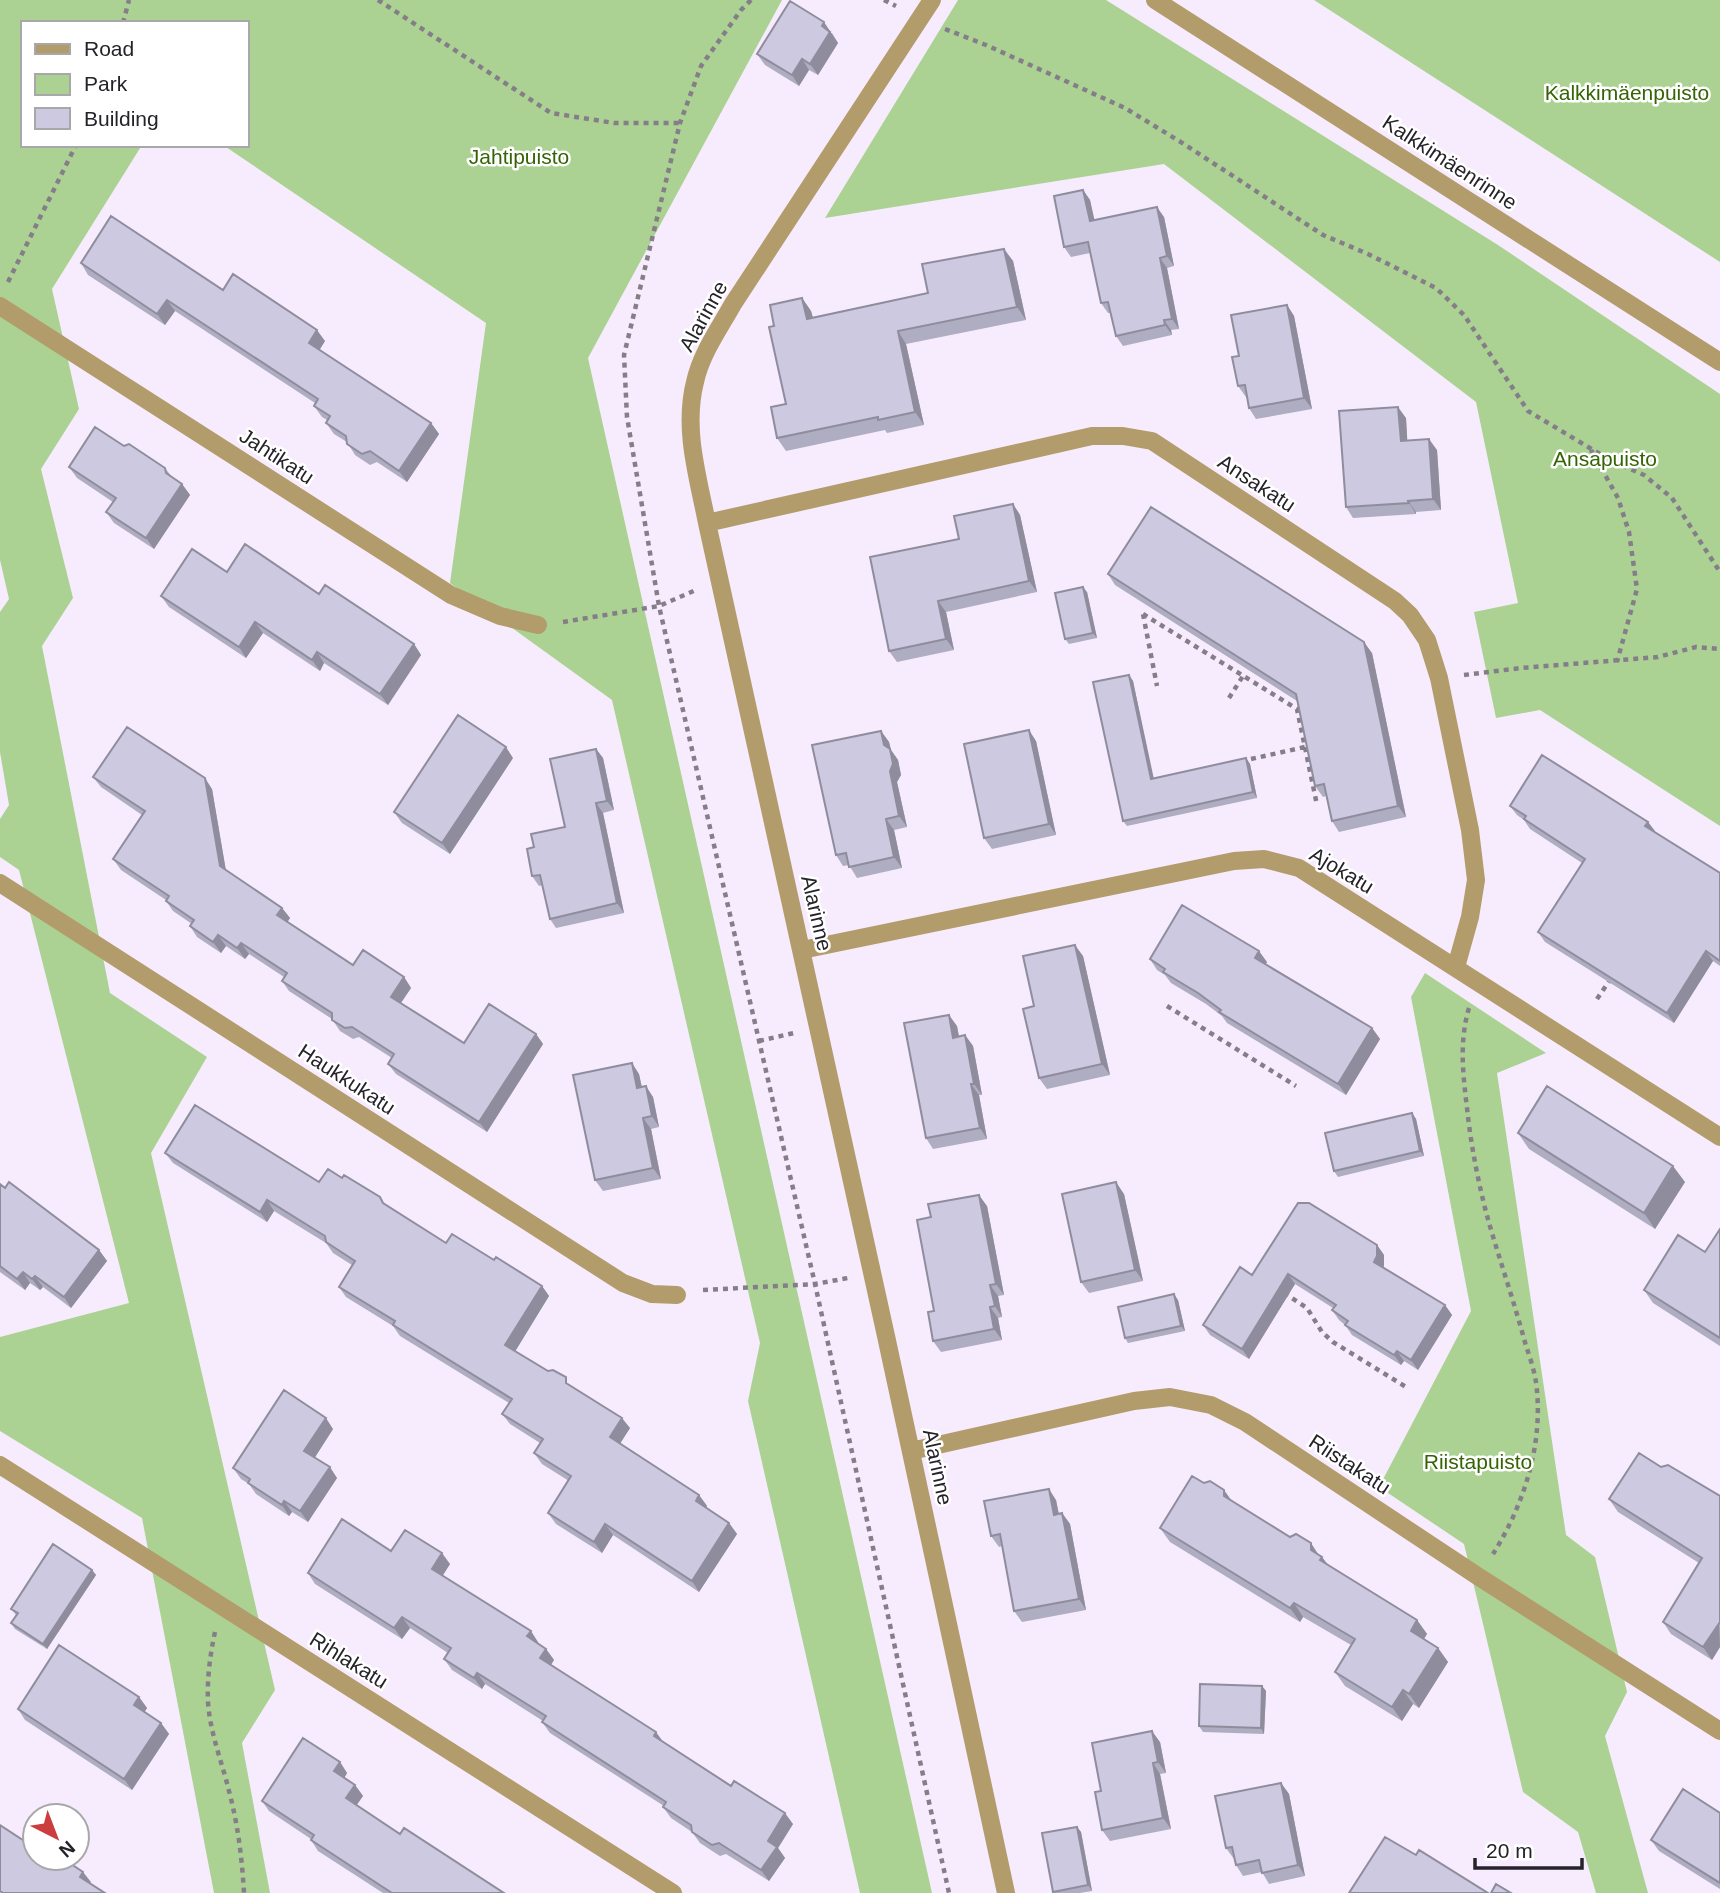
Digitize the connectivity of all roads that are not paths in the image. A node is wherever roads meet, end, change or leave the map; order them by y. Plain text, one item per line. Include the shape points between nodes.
1 (932, 0) edge
2 (1155, 0) edge
3 (0, 306) edge
4 (1720, 362) edge
5 (707, 523) junction
6 (538, 625) road end
7 (0, 883) edge
8 (802, 950) junction
9 (1456, 967) junction
10 (1720, 1137) edge
11 (677, 1295) road end
12 (911, 1451) junction
13 (0, 1465) edge
14 (1720, 1731) edge
15 (673, 1893) edge
16 (1006, 1893) edge

1 - 5 street, Alarinne via 706,352 695,380 690,436
2 - 4 street, Kalkkimäenrinne
3 - 6 street, Jahtikatu via 452,595 500,616
5 - 8 street, Alarinne
5 - 9 street, Ansakatu via 1092,436 1152,441 1395,601 1427,640 1439,678 1476,880
7 - 11 street, Haukkukatu via 623,1283 652,1294
8 - 9 street, Ajokatu via 1234,860 1264,859 1298,868
8 - 12 street, Alarinne
9 - 10 street, Ajokatu
12 - 14 street, Riistakatu via 1134,1401 1170,1396 1211,1405 1245,1422
12 - 16 street, Alarinne
13 - 15 street, Rihlakatu

